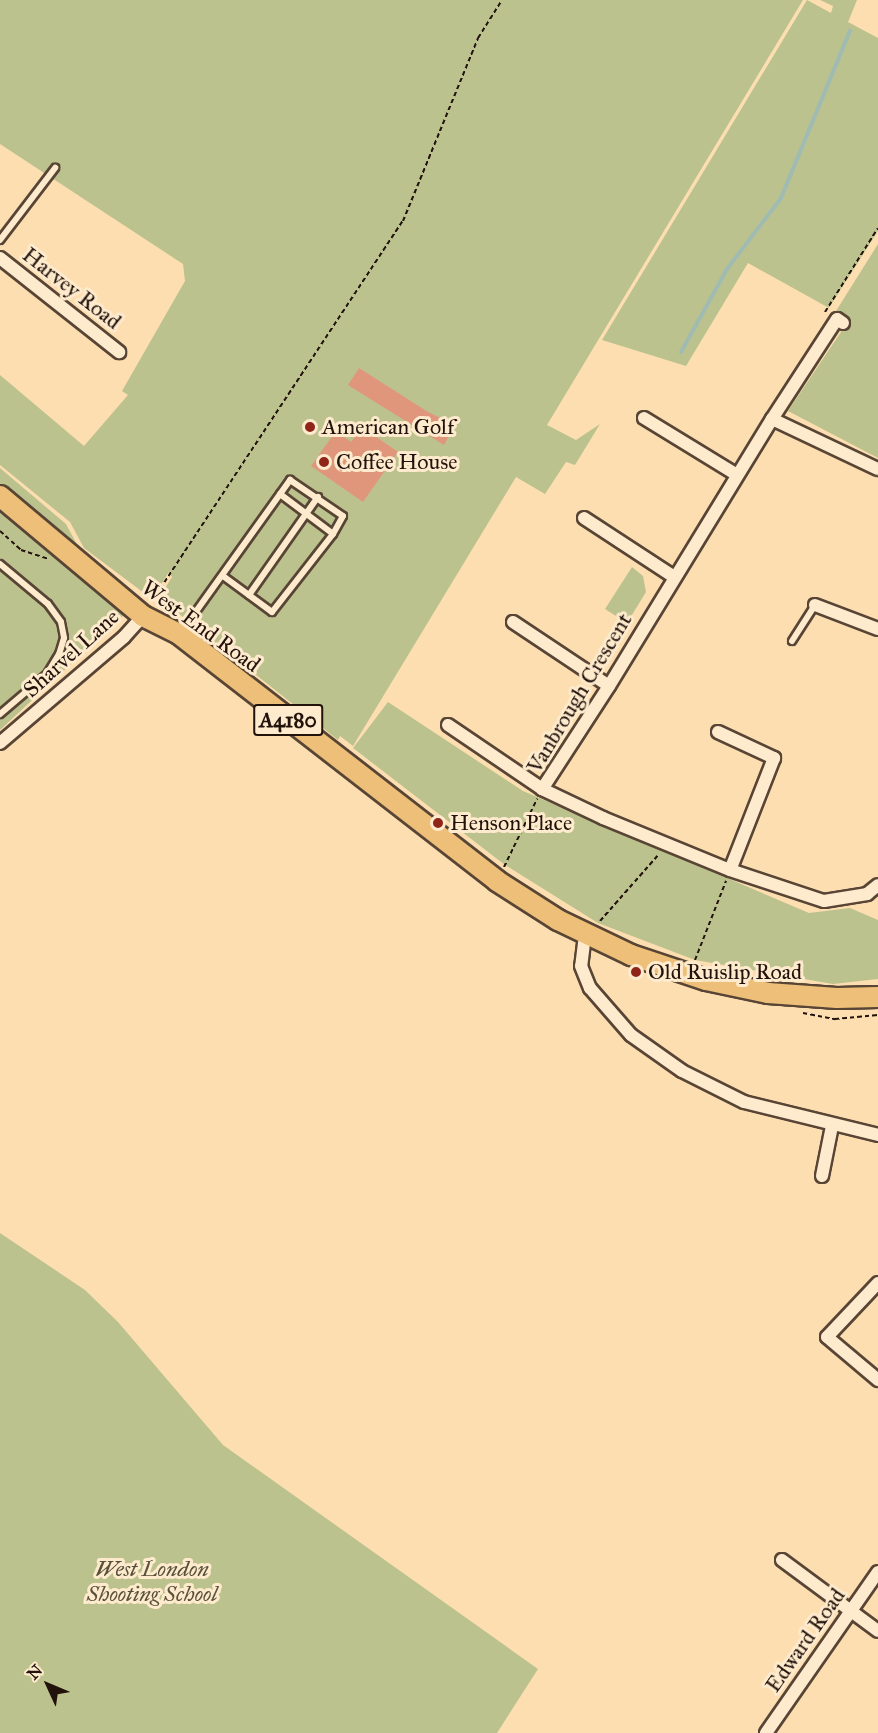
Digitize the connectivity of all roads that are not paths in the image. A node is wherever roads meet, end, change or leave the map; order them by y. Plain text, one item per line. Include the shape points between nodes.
1 (55, 168) dead end
2 (0, 240) edge
3 (0, 258) edge
4 (843, 323) dead end
5 (119, 352) dead end
6 (644, 418) dead end
7 (772, 419) junction
8 (878, 469) edge
9 (737, 475) junction
10 (280, 494) junction
11 (0, 496) edge
12 (318, 497) junction
13 (306, 514) junction
14 (584, 518) dead end
15 (333, 534) junction
16 (0, 564) edge
17 (223, 576) junction
18 (674, 577) junction
19 (249, 595) junction
20 (815, 605) joint
21 (143, 616) junction
22 (513, 622) dead end
23 (878, 629) edge
24 (179, 634) junction
25 (792, 641) dead end
26 (609, 686) junction
27 (0, 714) edge
28 (448, 724) dead end
29 (718, 732) dead end
30 (0, 743) edge
31 (542, 789) junction
32 (730, 870) junction
33 (878, 885) edge
34 (591, 930) junction
35 (878, 997) edge
36 (832, 1126) junction
37 (878, 1135) edge
38 (822, 1176) dead end
39 (878, 1283) edge
40 (878, 1380) edge
41 (782, 1560) dead end
42 (878, 1572) edge
43 (850, 1612) junction
44 (878, 1631) edge
45 (766, 1733) edge

1 - 2 lane
3 - 5 street, Harvey Road
4 - 7 street, Vanbrough Crescent via 837,320
6 - 9 street
7 - 8 street
7 - 9 street, Vanbrough Crescent
9 - 18 street, Vanbrough Crescent
10 - 12 lane via 290,480
10 - 13 lane
10 - 17 lane
11 - 21 main road, West End Road / A4180
12 - 13 lane
12 - 15 lane via 343,516
13 - 15 lane
13 - 19 lane
14 - 18 street
15 - 19 lane via 272,612
16 - 27 lane via 48,604 61,622 64,638 47,674
17 - 19 lane
17 - 24 lane
18 - 26 street, Vanbrough Crescent
20 - 23 street
20 - 25 lane
21 - 24 main road, West End Road / A4180
21 - 30 street, Sharvel Lane
22 - 26 street
24 - 34 main road, West End Road / A4180 via 497,881
26 - 31 street, Vanbrough Crescent
28 - 31 street
29 - 32 street via 774,758
31 - 32 street, Vanbrough Crescent
32 - 33 street, Vanbrough Crescent via 824,902 867,894
34 - 35 main road, A4180 via 630,955 706,980 768,993
34 - 36 street via 581,966 585,981 631,1035 682,1071 744,1102
36 - 37 street
36 - 38 street
39 - 40 street via 827,1337
41 - 43 street
42 - 43 street, Edward Road
43 - 44 street
43 - 45 street, Edward Road

